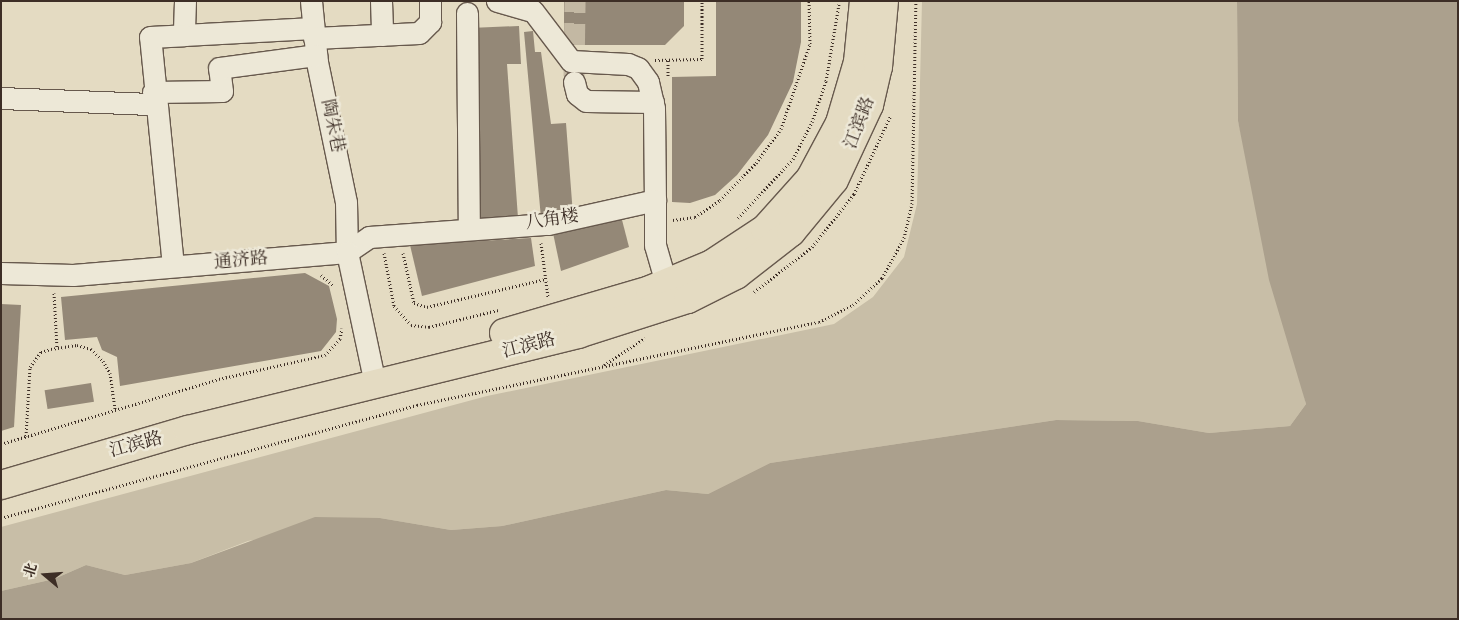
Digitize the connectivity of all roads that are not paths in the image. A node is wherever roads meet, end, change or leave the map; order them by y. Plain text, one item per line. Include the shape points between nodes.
1 (185, 1) edge
2 (311, 1) edge
3 (381, 1) edge
4 (430, 1) edge
5 (497, 1) edge
6 (864, 1) edge
7 (884, 1) edge
8 (467, 13) dead end
9 (184, 35) junction
10 (382, 35) junction
11 (315, 41) junction
12 (574, 82) tunnel mouth
13 (1, 98) edge
14 (153, 98) junction
15 (653, 102) junction
16 (661, 206) junction
17 (469, 229) junction
18 (347, 252) junction
19 (173, 266) junction
20 (1, 273) edge
21 (669, 294) junction
22 (373, 375) junction
23 (1, 466) edge
24 (1, 485) edge

1 - 9 street
2 - 11 street, 陶朱巷
3 - 10 street
4 - 10 street via 430,22 419,33
5 - 15 street via 533,11 571,61 628,64 638,68
6 - 21 main road, 江滨路 via 858,62 840,123 810,179 765,229
7 - 21 main road, 江滨路 via 878,67 869,105 834,180 766,254 736,275
8 - 17 street
9 - 11 street
9 - 14 street via 150,37
10 - 11 street
11 - 14 street via 219,68 222,91
11 - 18 street, 陶朱巷 via 346,202
12 - 15 street via 577,94 586,101
13 - 14 street
14 - 19 street
15 - 16 street
16 - 17 street, 八角楼 via 548,224
16 - 21 street via 655,245
17 - 18 street, 八角楼 via 369,238
18 - 19 street, 通济路
18 - 22 street
19 - 20 street, 通济路 via 73,275
21 - 22 main road, 江滨路 via 578,334
22 - 23 main road, 江滨路 via 209,406
22 - 24 main road, 江滨路

